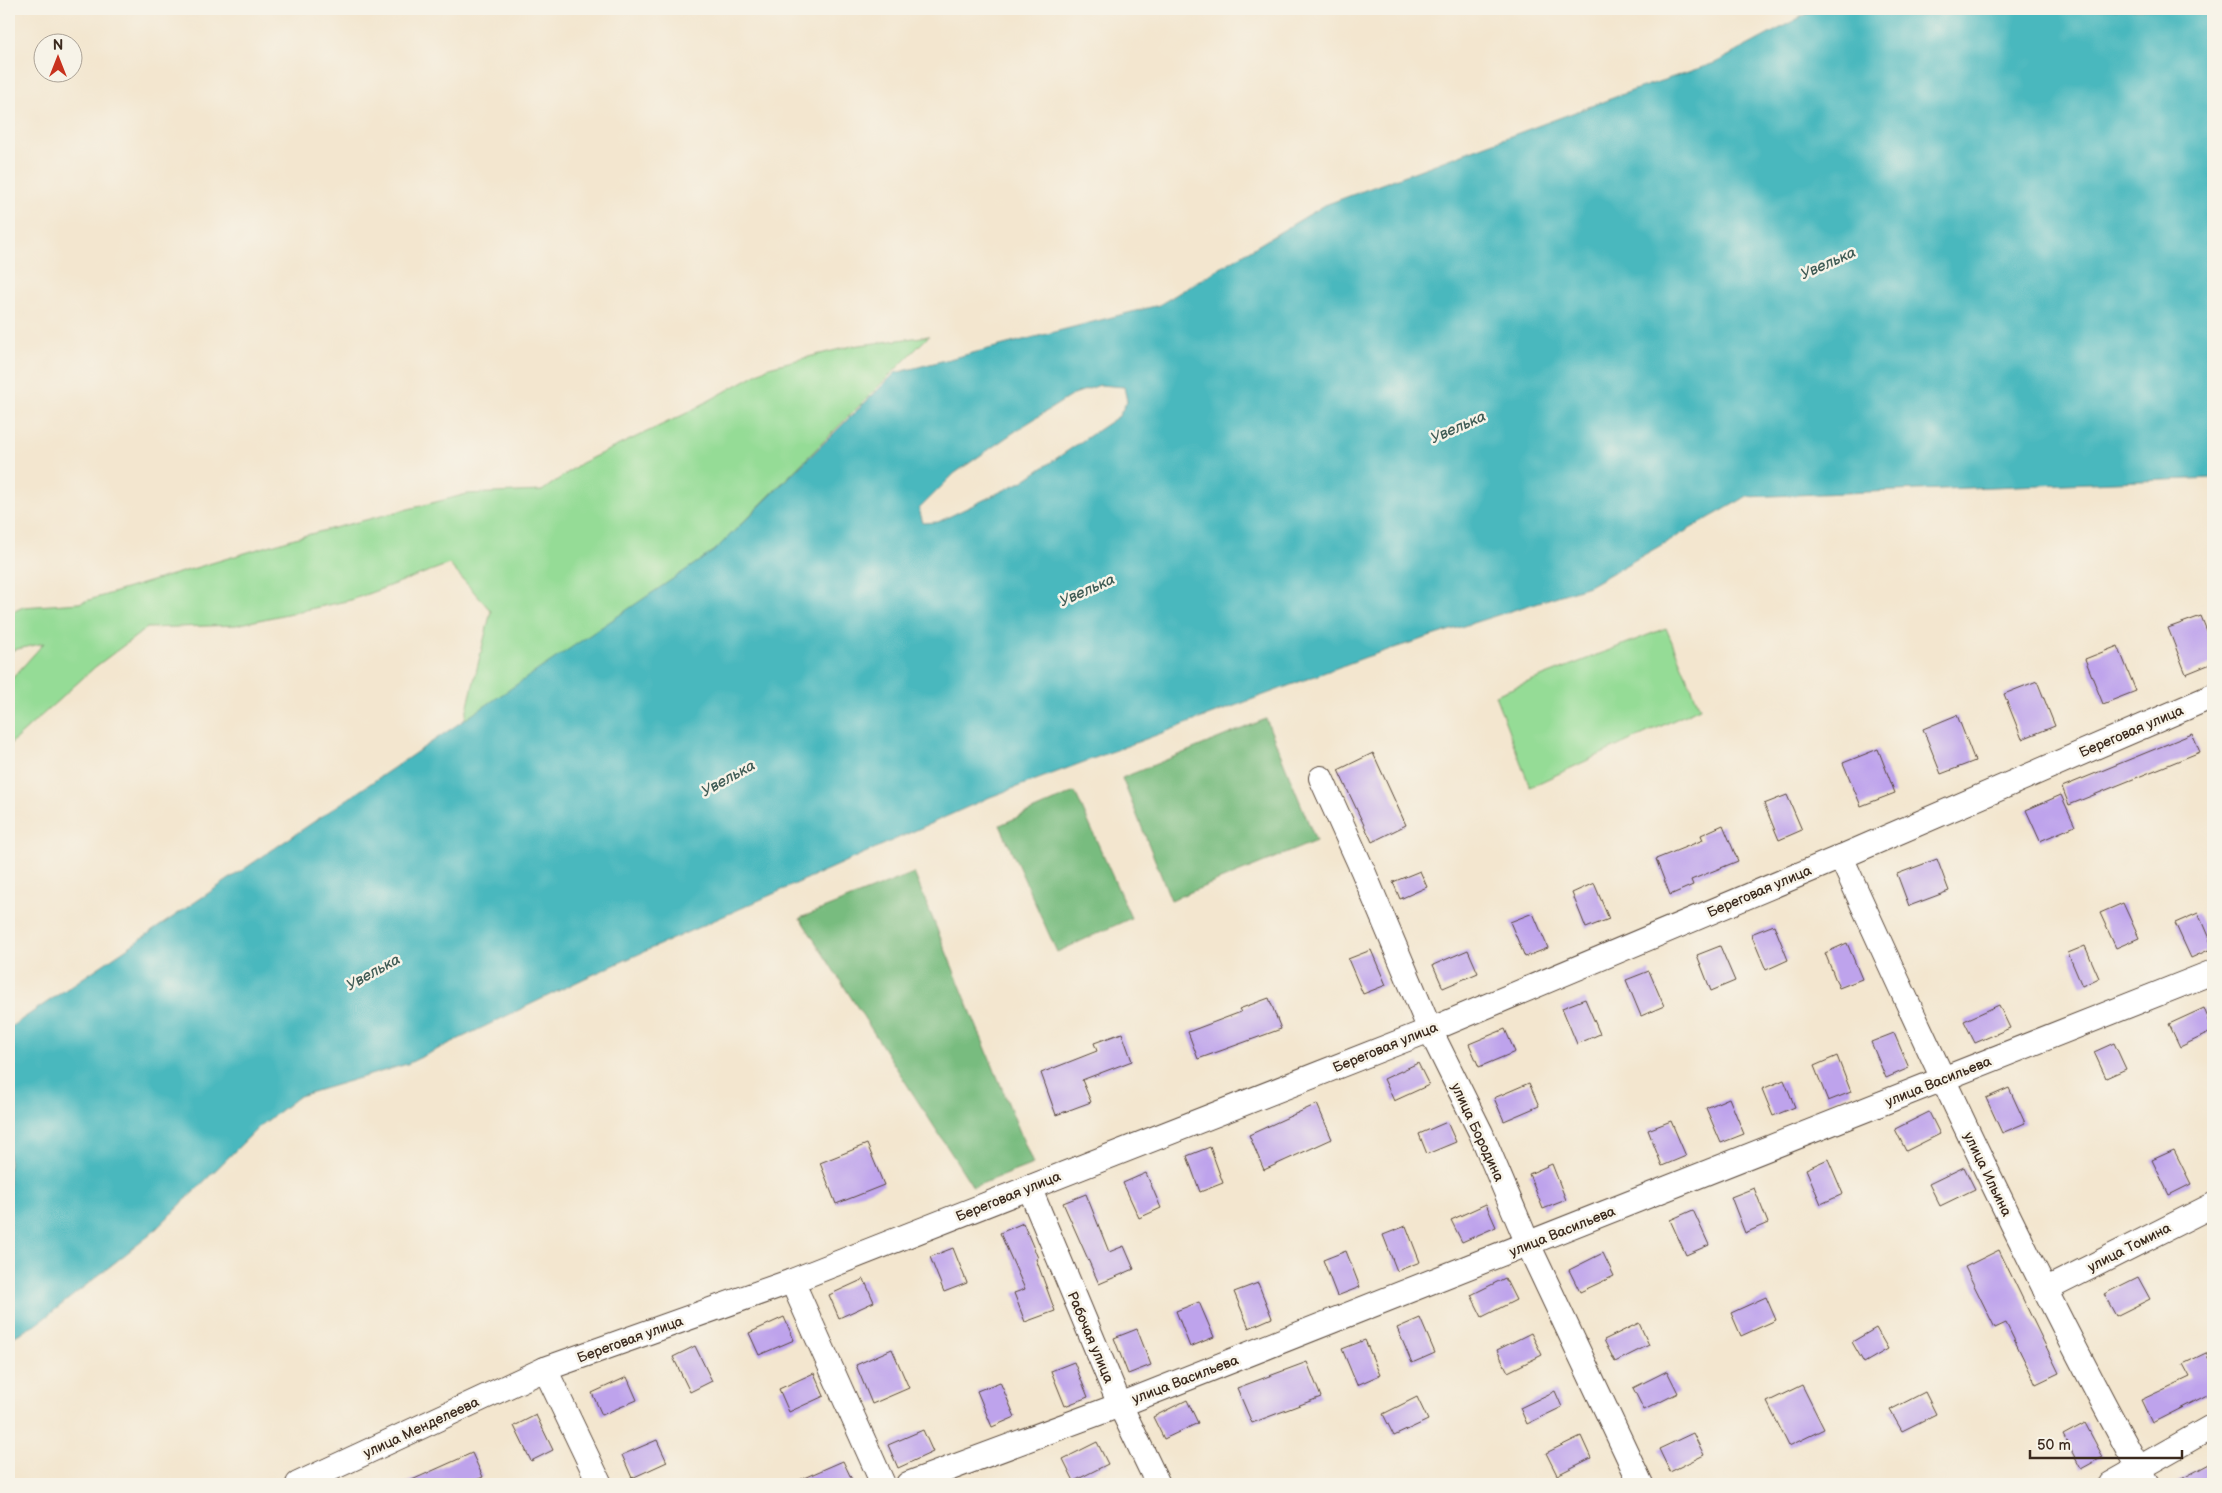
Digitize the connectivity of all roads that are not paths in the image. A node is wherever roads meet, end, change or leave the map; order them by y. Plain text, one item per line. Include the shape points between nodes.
1 (2213, 696) edge
2 (1321, 778) dead end
3 (1841, 857) junction
4 (2213, 972) edge
5 (1430, 1030) junction
6 (1942, 1080) junction
7 (1029, 1187) junction
8 (2213, 1205) edge
9 (1528, 1244) junction
10 (792, 1281) junction
11 (2045, 1290) junction
12 (545, 1369) junction
13 (1120, 1405) junction
14 (2213, 1426) edge
15 (2143, 1477) edge
16 (298, 1484) edge
17 (600, 1484) edge
18 (883, 1484) edge
19 (908, 1484) edge
20 (1158, 1484) edge
21 (1641, 1484) edge
22 (2111, 1484) edge

1 - 3 street, Береговая улица
2 - 5 street, улица Бородина via 1364,870
3 - 5 street, Береговая улица
3 - 6 street, улица Ильина
4 - 6 street, улица Васильева
5 - 7 street, Береговая улица
5 - 9 street, улица Бородина via 1481,1133
6 - 9 street, улица Васильева
6 - 11 street, улица Ильина
7 - 10 street, Береговая улица
7 - 13 street, Рабочая улица
8 - 11 street, улица Томина
9 - 13 street, улица Васильева
9 - 21 street, улица Бородина
10 - 12 street, Береговая улица
10 - 18 street
11 - 15 street, улица Ильина
12 - 16 street, улица Менделеева
12 - 17 street
13 - 19 street, улица Васильева
13 - 20 street, Рабочая улица
14 - 15 street
15 - 22 street

